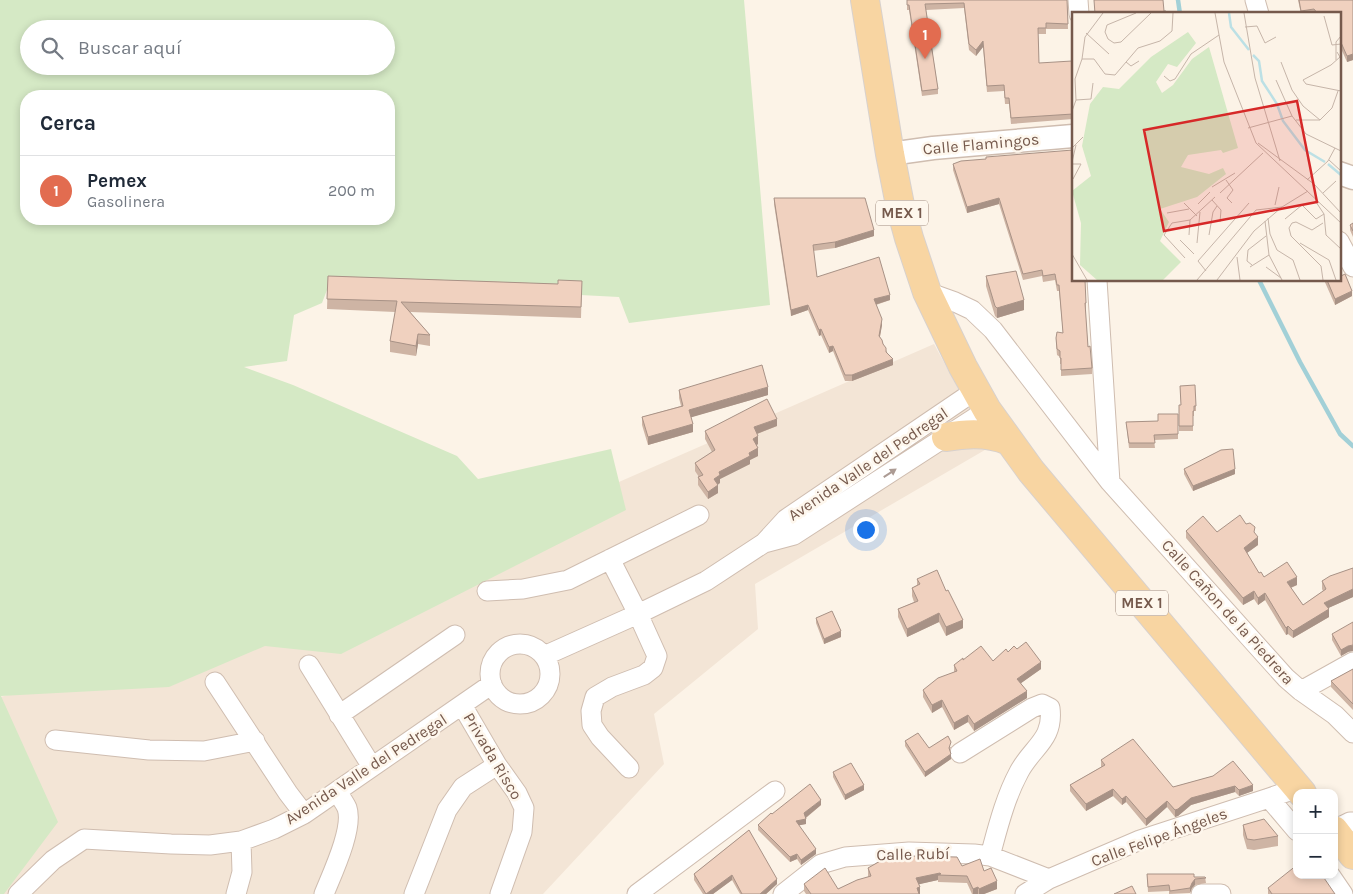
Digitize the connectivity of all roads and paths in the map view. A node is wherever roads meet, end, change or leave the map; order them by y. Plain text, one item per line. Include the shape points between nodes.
1 (865, 0) edge
2 (1072, 136) edge
3 (890, 154) junction
4 (1340, 173) edge
5 (1353, 178) edge
6 (1340, 243) edge
7 (1353, 267) edge
8 (1097, 281) edge
9 (927, 292) junction
10 (982, 400) junction
11 (946, 437) junction
12 (1009, 441) junction
13 (846, 478) junction
14 (1110, 482) junction
15 (857, 494) junction
16 (699, 515) dead end
17 (764, 543) junction
18 (610, 559) junction
19 (487, 591) dead end
20 (638, 614) junction
21 (455, 635) dead end
22 (544, 656) junction
23 (1353, 662) edge
24 (309, 665) dead end
25 (216, 682) dead end
26 (492, 684) junction
27 (1301, 691) junction
28 (462, 705) junction
29 (339, 714) junction
30 (1353, 733) edge
31 (55, 740) dead end
32 (255, 741) junction
33 (960, 753) dead end
34 (497, 765) junction
35 (372, 767) junction
36 (629, 768) dead end
37 (1299, 789) edge
38 (337, 791) junction
39 (775, 791) dead end
40 (1293, 792) edge
41 (1269, 798) junction
42 (304, 814) junction
43 (1353, 822) edge
44 (1293, 826) edge
45 (1338, 828) edge
46 (1337, 834) edge
47 (241, 841) junction
48 (1353, 855) edge
49 (990, 856) junction
50 (1050, 879) junction
51 (1333, 879) edge
52 (18, 894) edge
53 (236, 894) edge
54 (324, 894) edge
55 (414, 894) edge
56 (500, 894) edge
57 (637, 894) edge
58 (783, 894) edge
59 (1025, 894) edge
60 (1201, 894) edge
61 (1222, 894) edge
62 (1344, 894) edge

1 - 3 main road, MEX 1
2 - 3 street, Calle Flamingos
3 - 9 main road, MEX 1 via 900,205
4 - 5 street
6 - 7 street
8 - 14 street
9 - 10 main road, MEX 1
9 - 14 street, Calle Cañon de la Piedrera via 972,310 993,330
10 - 11 street, Avenida Valle del Pedregal
10 - 12 main road, MEX 1
10 - 13 street, Avenida Valle del Pedregal
11 - 12 main road via 987,434
15 -> 11 street, Avenida Valle del Pedregal
12 - 37 main road, MEX 1
13 - 15 street
13 - 17 street, Avenida Valle del Pedregal via 786,519
14 - 27 street, Calle Cañon de la Piedrera
15 - 17 street, Avenida Valle del Pedregal via 794,535
16 - 18 street
17 - 20 street, Avenida Valle del Pedregal via 706,581
18 - 19 street via 568,580 523,589
18 - 20 street
20 - 22 street, Avenida Valle del Pedregal
20 - 36 street via 657,656 653,668 644,675 612,686 595,698 591,711 592,725 600,737
21 - 29 street
22 - 26 street via 522,644 506,648 491,667
22 - 26 street via 550,672 549,680 535,700 518,704 510,702 496,692
23 - 27 street
24 - 29 street
25 - 32 street
26 - 28 street, Avenida Valle del Pedregal
27 - 30 street, Calle Cañon de la Piedrera via 1335,715
28 - 34 street, Privada Risco
28 - 35 street, Avenida Valle del Pedregal
29 - 35 street
31 - 32 street via 149,750 204,751
32 - 42 street
33 - 49 street via 1032,708 1042,704 1050,708 1049,729 1019,771 1004,807
34 - 55 street via 463,787 447,810
34 - 56 street, Privada Risco via 524,808 522,832
35 - 38 street, Avenida Valle del Pedregal
38 - 42 street, Avenida Valle del Pedregal
38 - 54 street via 347,809 348,829
39 - 57 street
40 - 41 street, Calle Felipe Ángeles
41 - 44 street
41 - 50 street, Calle Felipe Ángeles via 1140,840
42 - 47 street, Avenida Valle del Pedregal
43 - 45 street
46 - 48 main road
47 - 52 street, Avenida Valle del Pedregal via 200,845 84,839 53,860
47 - 53 street via 242,872
49 - 50 street, Calle Rubí
49 - 58 street, Calle Rubí via 909,852 845,857 821,864
50 - 59 street, Calle Felipe Ángeles
51 - 62 street
60 - 61 street

